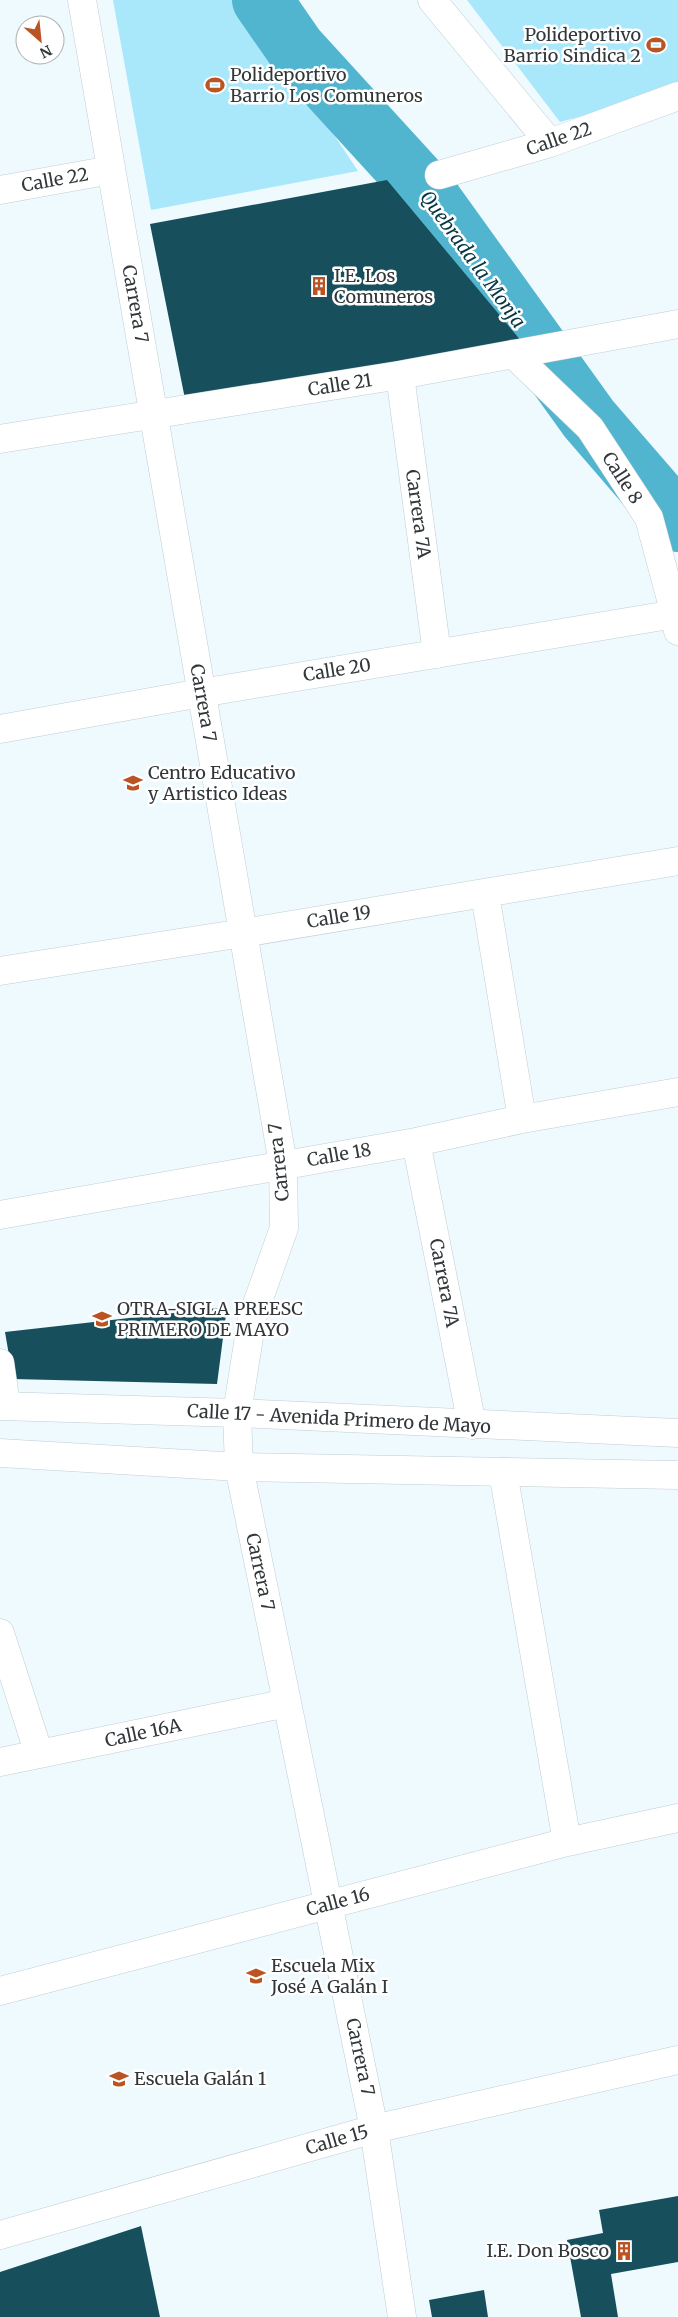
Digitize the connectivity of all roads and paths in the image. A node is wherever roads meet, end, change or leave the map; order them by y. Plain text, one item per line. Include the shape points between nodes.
1 (82, 0) edge
2 (432, 0) edge
3 (678, 96) edge
4 (550, 143) junction
5 (111, 170) junction
6 (439, 175) dead end
7 (0, 190) edge
8 (678, 324) edge
9 (523, 352) junction
10 (400, 375) junction
11 (154, 413) junction
12 (0, 439) edge
13 (677, 623) edge
14 (437, 654) junction
15 (201, 693) junction
16 (0, 729) edge
17 (678, 861) edge
18 (485, 894) junction
19 (243, 933) junction
20 (0, 971) edge
21 (678, 1092) edge
22 (522, 1119) junction
23 (416, 1142) junction
24 (283, 1164) junction
25 (0, 1215) edge
26 (0, 1363) edge
27 (3, 1405) edge
28 (237, 1414) junction
29 (472, 1425) junction
30 (678, 1434) edge
31 (0, 1453) edge
32 (239, 1466) junction
33 (503, 1472) junction
34 (678, 1475) edge
35 (0, 1633) edge
36 (287, 1703) junction
37 (39, 1754) junction
38 (0, 1762) edge
39 (678, 1818) edge
40 (567, 1842) junction
41 (329, 1905) junction
42 (0, 1991) edge
43 (678, 2060) edge
44 (374, 2129) junction
45 (0, 2235) edge
46 (402, 2317) edge

1 - 5 street, Carrera 7
2 - 4 street
3 - 4 street, Calle 22
4 - 6 street, Calle 22
5 - 7 street, Calle 22
5 - 11 street, Carrera 7
8 - 9 street, Calle 21
9 - 10 street, Calle 21
9 - 13 street, Calle 8 via 590,428 649,518
10 - 11 street, Calle 21
10 - 14 street, Carrera 7A
11 - 12 street, Calle 21
11 - 15 street, Carrera 7
13 - 14 street, Calle 20
14 - 15 street, Calle 20
15 - 16 street, Calle 20
15 - 19 street, Carrera 7
17 - 18 street, Calle 19
18 - 19 street, Calle 19
18 - 22 street
19 - 20 street, Calle 19
19 - 24 street, Carrera 7
21 - 22 street, Calle 18
22 - 23 street, Calle 18
23 - 24 street, Calle 18
23 - 29 street, Carrera 7A
24 - 25 street, Calle 18
24 - 28 street, Carrera 7 via 284,1228 252,1318
26 - 27 street
27 - 28 street, Calle 17 - Avenida Primero de Mayo
28 - 29 street, Calle 17 - Avenida Primero de Mayo
28 - 32 street, Carrera 7
29 - 30 street, Calle 17 - Avenida Primero de Mayo
31 - 32 street
32 - 33 street
32 - 36 street, Carrera 7
33 - 34 street
33 - 40 street
35 - 37 street
36 - 37 street, Calle 16A
36 - 41 street, Carrera 7
37 - 38 street, Calle 16A
39 - 40 street, Calle 16
40 - 41 street, Calle 16
41 - 42 street, Calle 16
41 - 44 street, Carrera 7
43 - 44 street, Calle 15
44 - 45 street, Calle 15
44 - 46 street, Carrera 7

